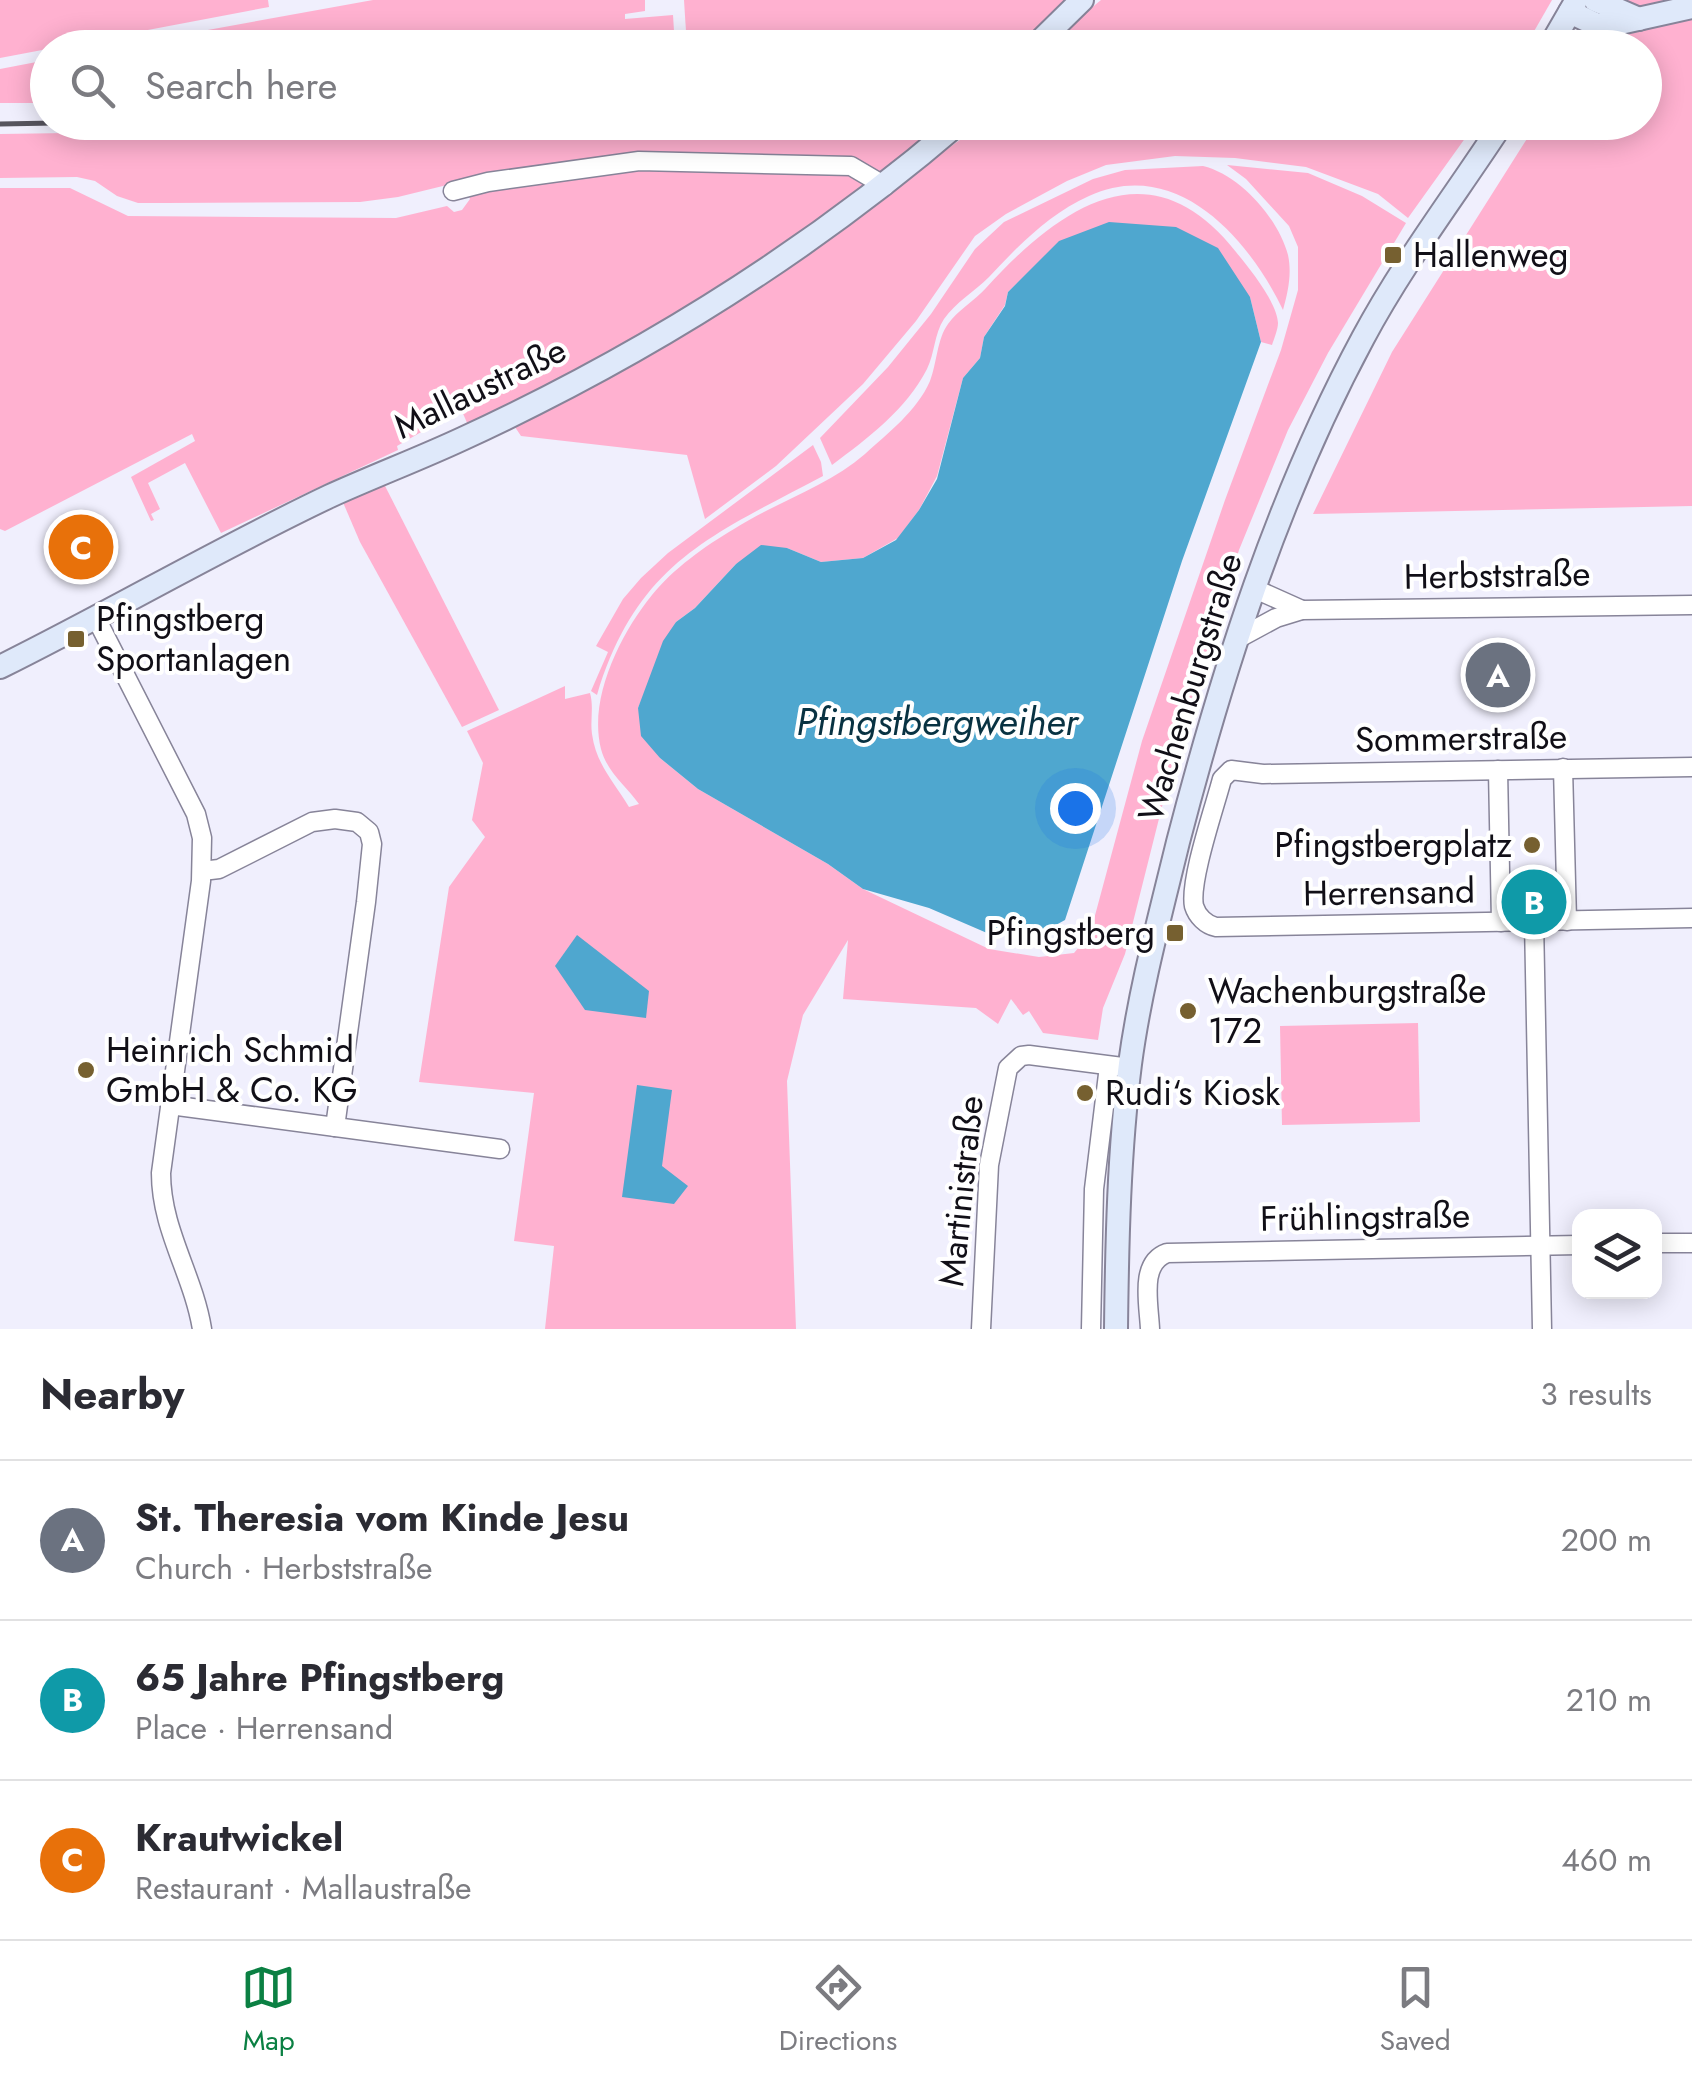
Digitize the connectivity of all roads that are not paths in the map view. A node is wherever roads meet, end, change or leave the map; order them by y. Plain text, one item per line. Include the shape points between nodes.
1 (1082, 0) edge
2 (1595, 0) edge
3 (1573, 6) edge
4 (1692, 7) edge
5 (1639, 19) junction
6 (1051, 30) edge
7 (1560, 30) edge
8 (939, 140) edge
9 (1492, 140) edge
10 (885, 186) junction
11 (453, 191) dead end
12 (1253, 594) junction
13 (1692, 604) edge
14 (1302, 610) junction
15 (96, 618) junction
16 (1276, 618) junction
17 (1239, 638) junction
18 (0, 667) edge
19 (1692, 767) edge
20 (1563, 768) junction
21 (1231, 770) joint
22 (1498, 770) junction
23 (202, 871) junction
24 (1692, 918) edge
25 (1534, 921) junction
26 (1567, 921) junction
27 (1501, 922) junction
28 (1208, 926) joint
29 (1120, 1067) junction
30 (170, 1105) junction
31 (335, 1127) junction
32 (500, 1149) dead end
33 (1662, 1243) edge
34 (1692, 1243) edge
35 (1572, 1245) edge
36 (1540, 1246) junction
37 (202, 1329) edge
38 (981, 1329) edge
39 (1090, 1329) edge
40 (1116, 1329) edge
41 (1150, 1329) edge
42 (1542, 1329) edge

1 - 6 street
2 - 5 street
3 - 5 street via 1598,25
3 - 7 street
4 - 5 street
8 - 10 street, Mallaustraße
9 - 12 street, Wachenburgstraße via 1362,341 1302,465
10 - 11 street via 851,166 640,160
10 - 15 street, Mallaustraße via 726,297 632,352
12 - 14 street, Herbststraße
12 - 16 street
12 - 17 street, Wachenburgstraße
13 - 14 street, Herbststraße
14 - 16 street, Herbststraße
15 - 18 street, Mallaustraße
15 - 23 street via 196,814
16 - 17 street, Herbststraße
17 - 29 street, Wachenburgstraße via 1194,779
19 - 20 street, Sommerstraße
20 - 22 street, Sommerstraße
20 - 26 street
21 - 22 street, Sommerstraße
21 - 28 street, Wachenburgstraße via 1222,779 1194,888 1194,909
22 - 27 street
23 - 30 street
23 - 31 street via 219,869 312,822 357,822 368,832 366,902
24 - 26 street, Herrensand
25 - 26 street, Herrensand
25 - 27 street, Herrensand
25 - 36 street
27 - 28 street, Herrensand
29 - 38 street, Martinistraße via 1030,1055 1008,1068 989,1165
29 - 39 street, Wachenburgstraße via 1094,1190
29 - 40 street, Wachenburgstraße
30 - 31 street
30 - 37 street via 161,1196
31 - 32 street
33 - 34 street
35 - 36 street, Frühlingstraße
36 - 41 street, Frühlingstraße via 1171,1252 1154,1260 1149,1272
36 - 42 street

